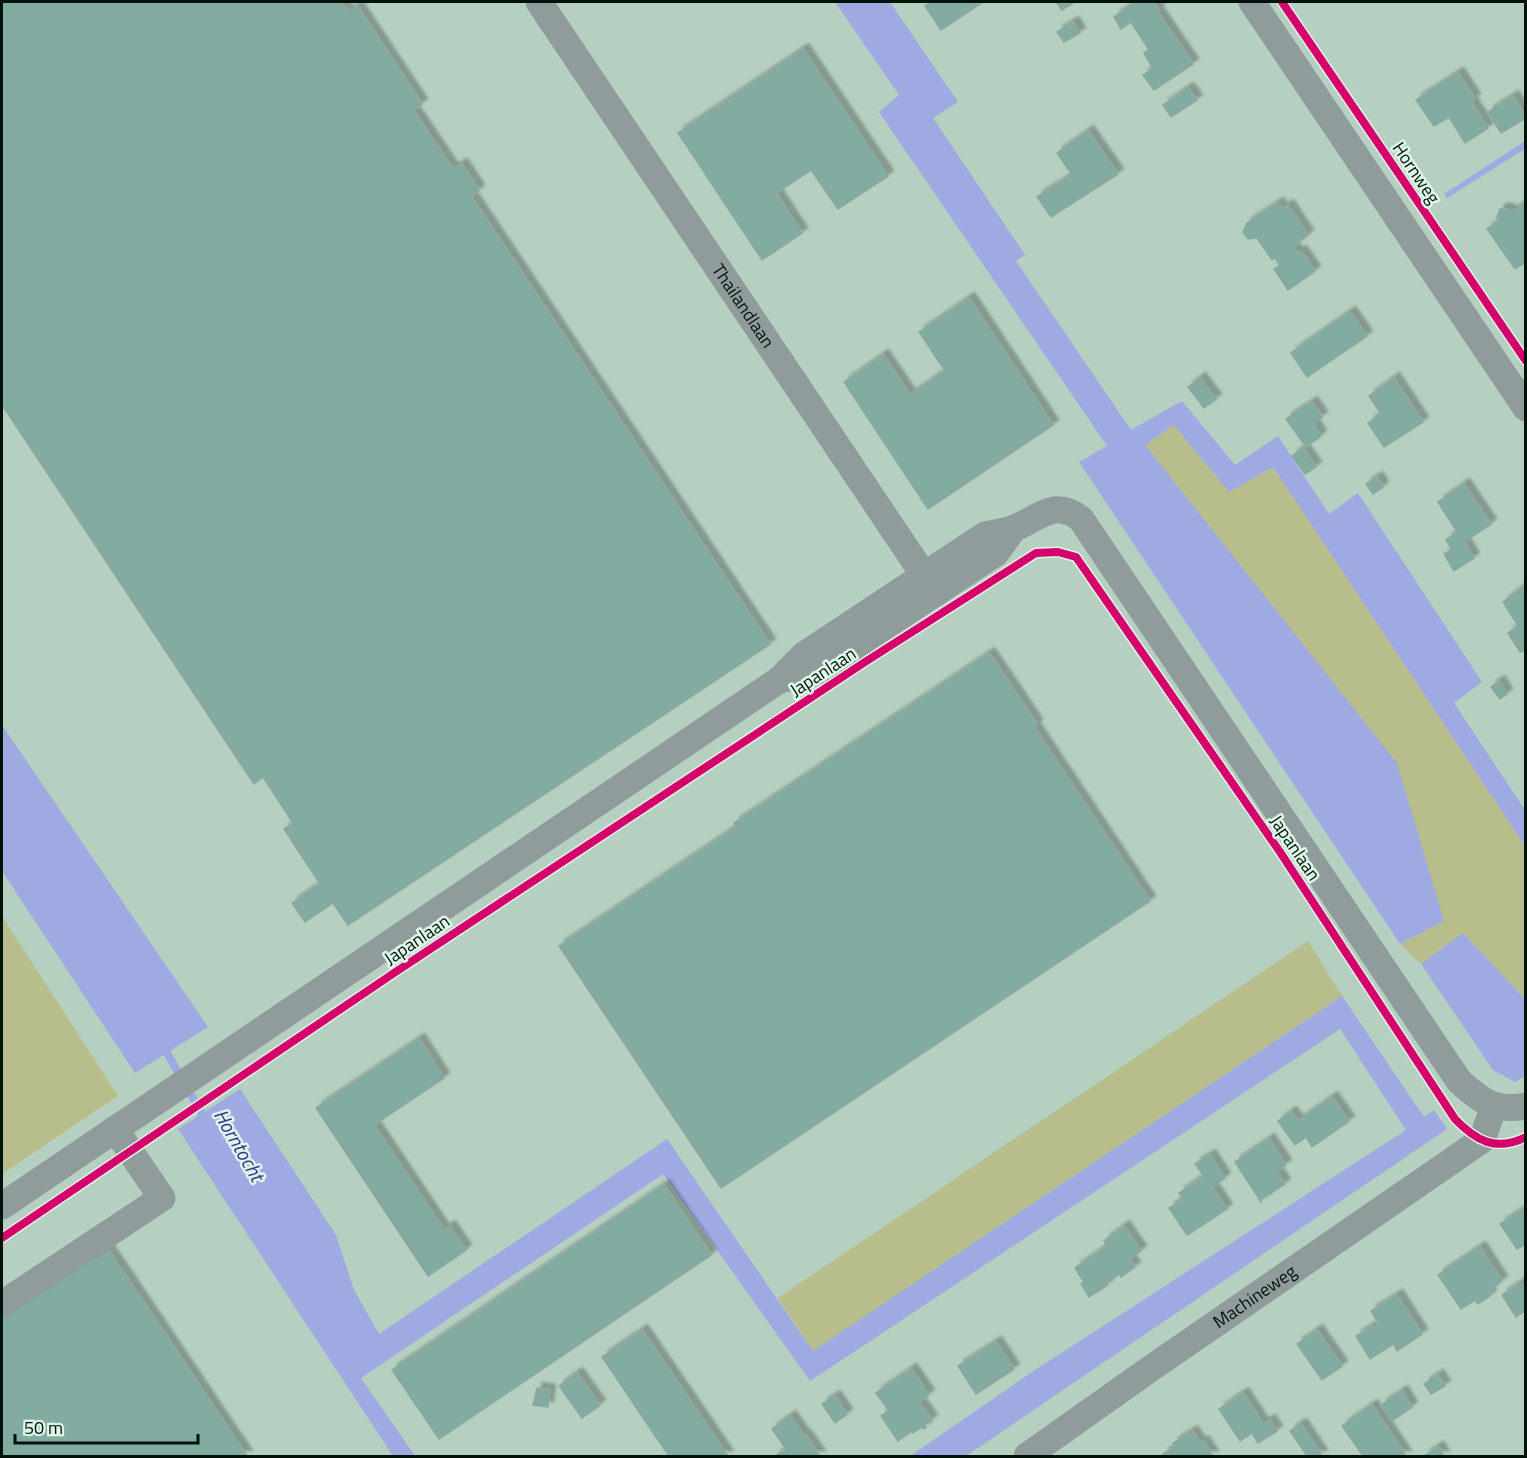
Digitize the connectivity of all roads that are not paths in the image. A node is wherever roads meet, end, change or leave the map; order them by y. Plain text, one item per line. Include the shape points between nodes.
1 (539, 2) edge
2 (1251, 2) edge
3 (1526, 408) edge
4 (930, 584) junction
5 (1494, 1106) junction
6 (1526, 1106) edge
7 (115, 1129) junction
8 (2, 1206) edge
9 (2, 1304) edge
10 (1039, 1453) edge

1 - 4 street, Thailandlaan
2 - 3 street
4 - 5 street, Japanlaan via 985,535 1014,528 1048,511 1072,512 1081,519 1459,1082 1477,1098
4 - 7 street, Japanlaan via 804,655 779,680
5 - 6 street
5 - 10 street, Machineweg via 1482,1140 1150,1369
7 - 8 street, Japanlaan
7 - 9 street via 162,1198

